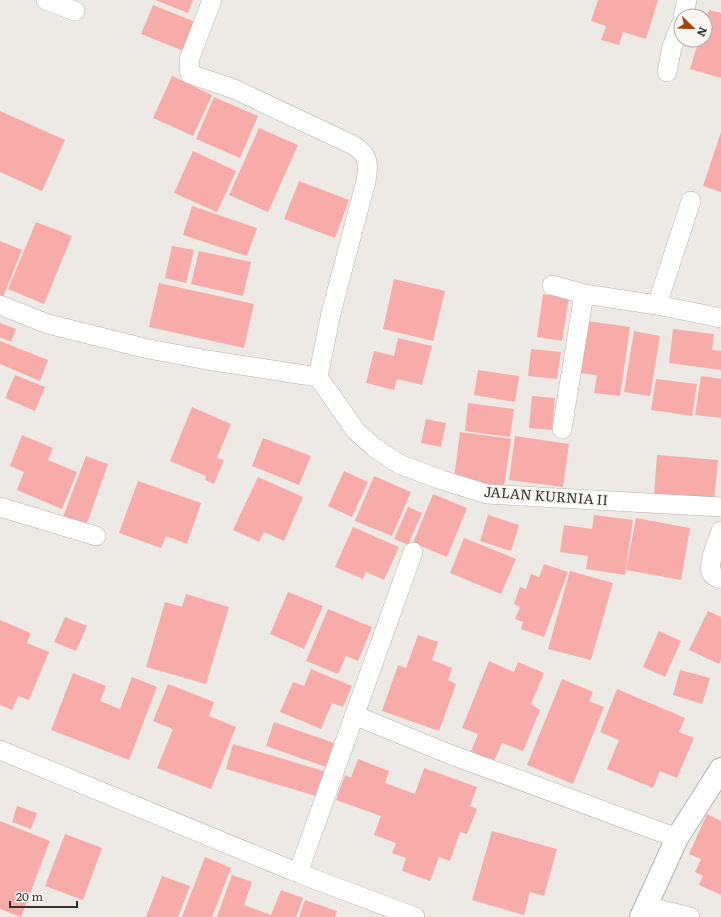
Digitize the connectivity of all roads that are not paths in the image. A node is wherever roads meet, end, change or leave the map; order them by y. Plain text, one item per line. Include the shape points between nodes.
1 (46, 0) edge
2 (212, 0) edge
3 (75, 11) dead end
4 (673, 45) edge
5 (668, 72) dead end
6 (691, 201) dead end
7 (552, 285) dead end
8 (584, 294) junction
9 (0, 305) edge
10 (657, 305) junction
11 (721, 318) edge
12 (318, 377) junction
13 (562, 429) dead end
14 (0, 507) edge
15 (721, 507) edge
16 (721, 531) edge
17 (96, 536) dead end
18 (413, 552) dead end
19 (721, 579) edge
20 (354, 715) junction
21 (0, 750) edge
22 (721, 769) edge
23 (677, 838) junction
24 (298, 873) junction
25 (643, 911) edge
26 (415, 917) edge
27 (690, 917) edge

1 - 3 street
2 - 12 street via 189,60 190,74 234,89 353,145 364,154 368,163 366,181 331,313
4 - 5 street
6 - 10 street
7 - 8 street
8 - 10 street
8 - 13 street
9 - 12 street via 48,324 144,348
10 - 11 street
12 - 15 street, JALAN KURNIA II via 356,431 375,448 399,464 442,480 487,494
14 - 17 street
16 - 19 street via 710,564 713,576
18 - 20 street
20 - 23 street via 449,754
20 - 24 street
21 - 24 street
22 - 23 street
23 - 25 street
24 - 26 street
25 - 27 street

